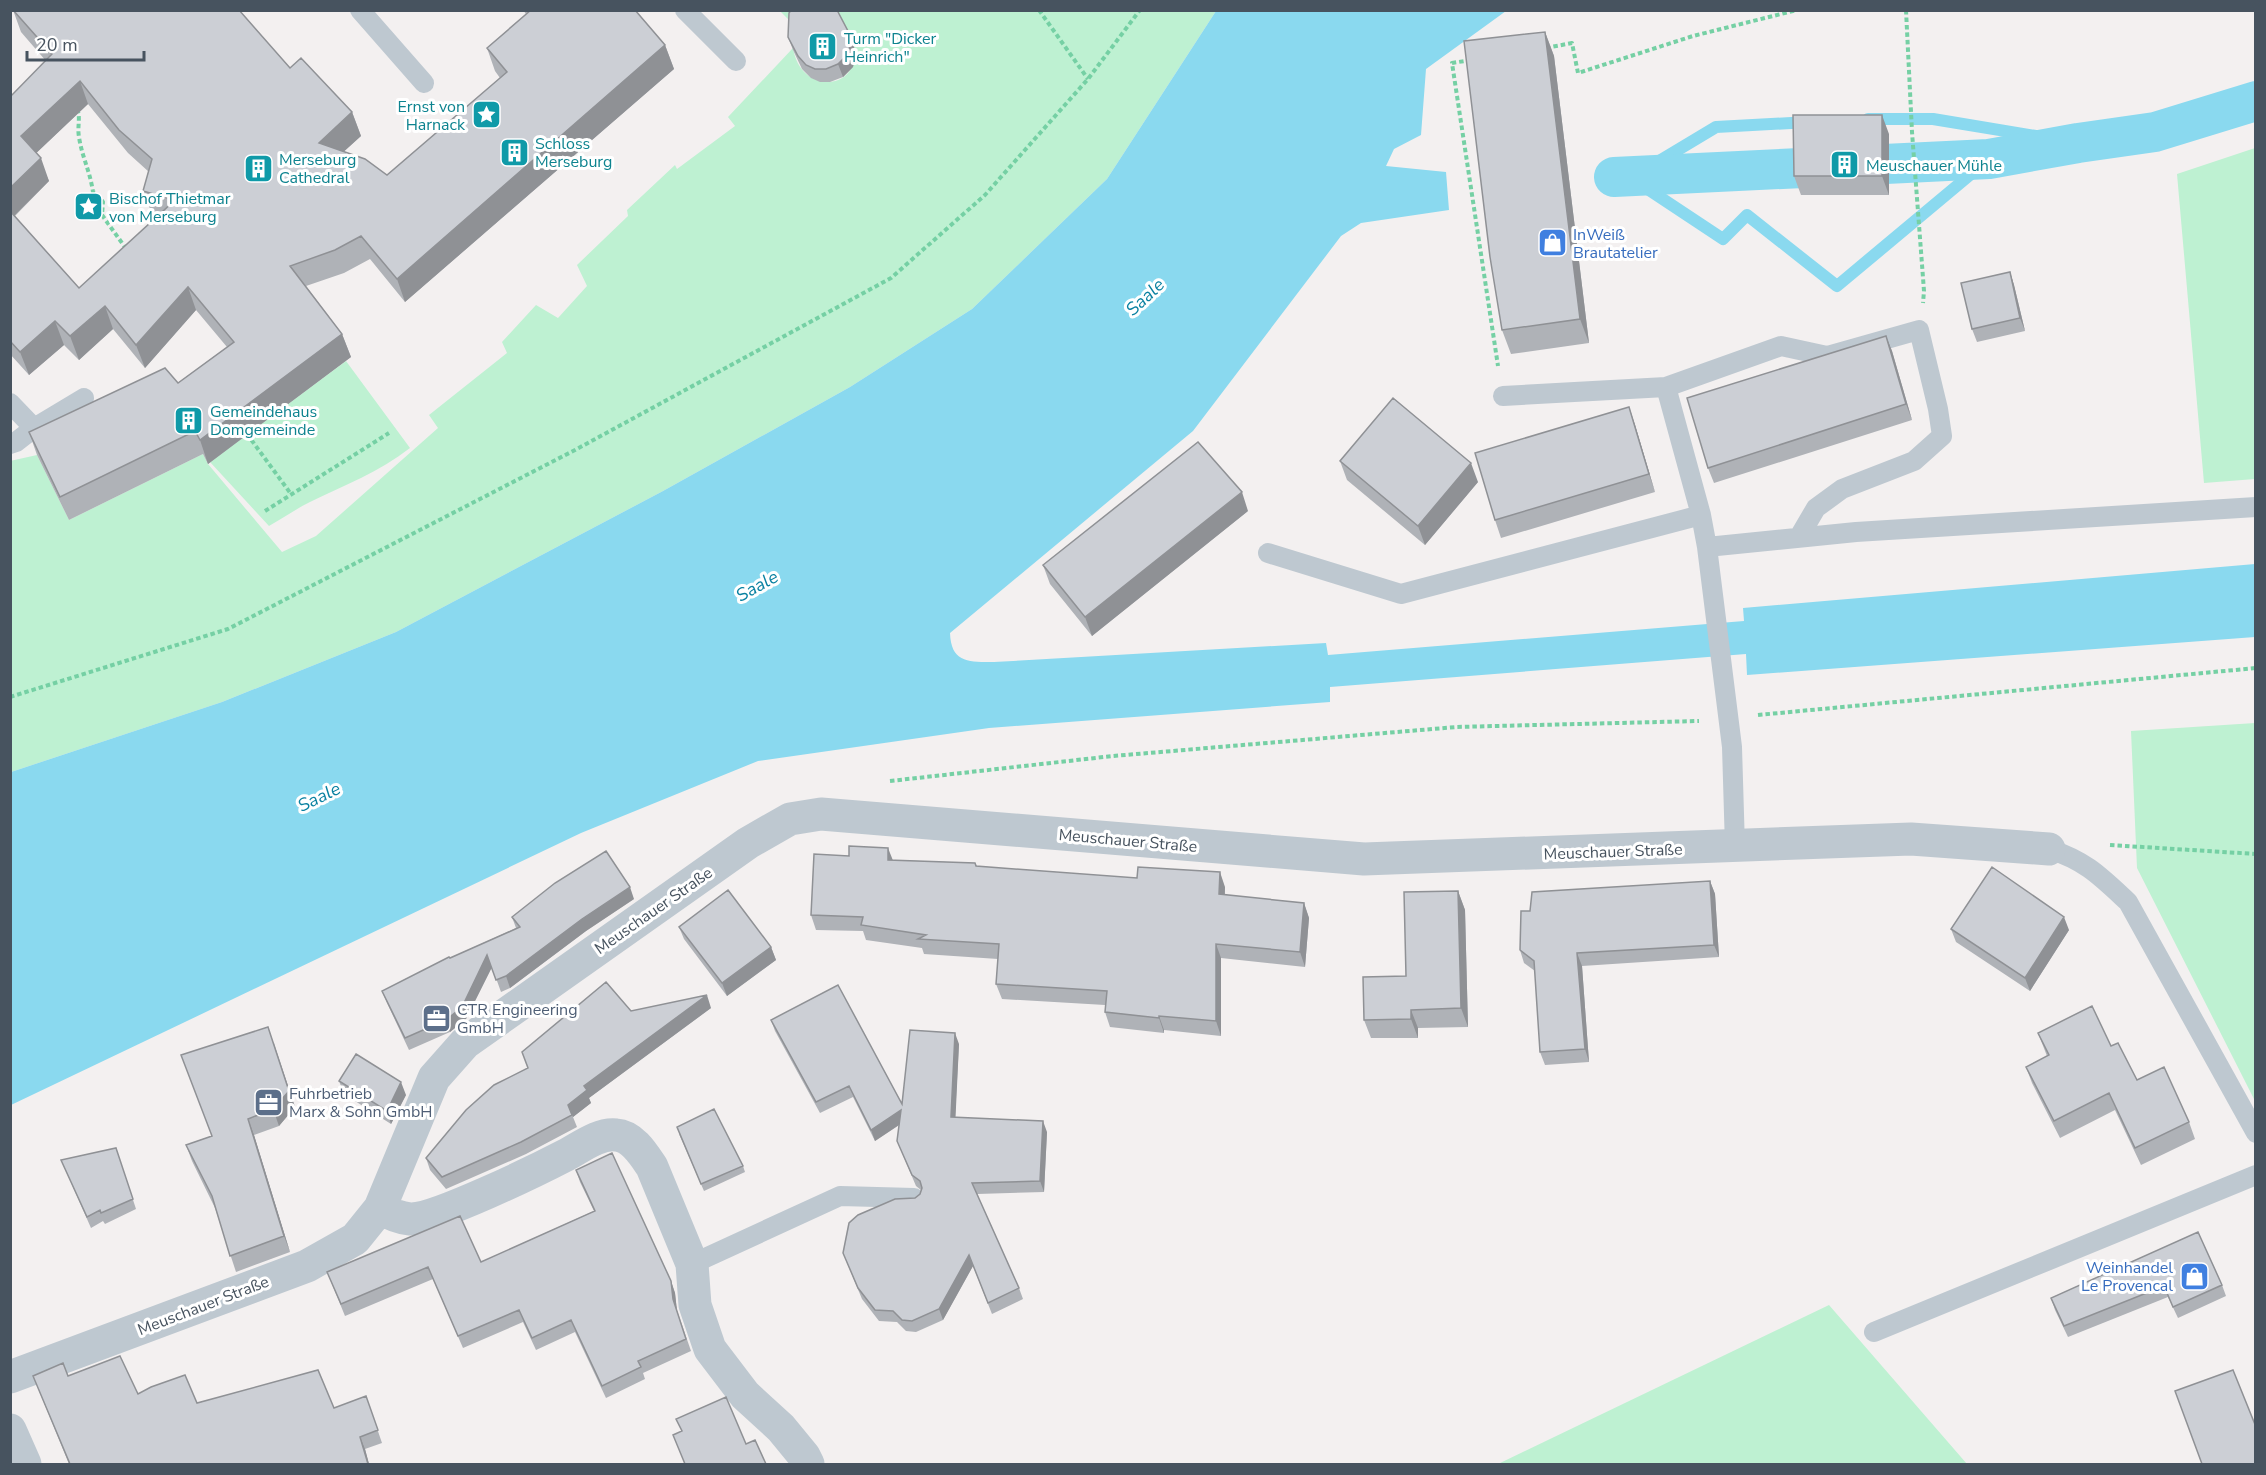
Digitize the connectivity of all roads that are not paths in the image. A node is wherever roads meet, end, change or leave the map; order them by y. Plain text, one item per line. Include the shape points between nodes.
1 (360, 10) edge
2 (685, 10) edge
3 (736, 61) dead end
4 (424, 83) dead end
5 (1666, 387) junction
6 (1503, 396) road end
7 (84, 398) dead end
8 (10, 403) edge
9 (34, 428) junction
10 (10, 444) edge
11 (2256, 507) edge
12 (1701, 515) junction
13 (1799, 537) junction
14 (1707, 547) junction
15 (1268, 553) dead end
16 (1735, 847) junction
17 (2049, 849) joint
18 (2256, 1133) edge
19 (2256, 1175) edge
20 (914, 1198) edge
21 (380, 1208) junction
22 (692, 1264) junction
23 (1874, 1332) dead end
24 (10, 1377) edge
25 (10, 1430) edge
26 (25, 1464) edge
27 (808, 1464) edge

1 - 4 lane
2 - 3 lane
5 - 6 lane
5 - 12 lane
5 - 13 lane via 1781,346 1827,356 1919,330 1942,436 1914,461 1842,489 1816,508
7 - 9 lane
8 - 9 lane
9 - 10 lane
11 - 13 lane
12 - 14 lane
12 - 15 lane via 1401,594
13 - 14 lane
14 - 16 lane via 1732,747
16 - 17 street, Meuschauer Straße via 1911,839
16 - 21 street, Meuschauer Straße via 1364,860 821,814 790,819 748,843 465,1043 434,1078
17 - 18 lane via 2074,857 2128,902
19 - 23 lane
20 - 22 lane via 840,1196
21 - 22 street via 393,1216 412,1219 442,1211 603,1136 618,1135 631,1141 652,1167
21 - 24 street, Meuschauer Straße via 355,1239 307,1266
22 - 27 street via 695,1305 710,1349 745,1395 781,1428
25 - 26 street

